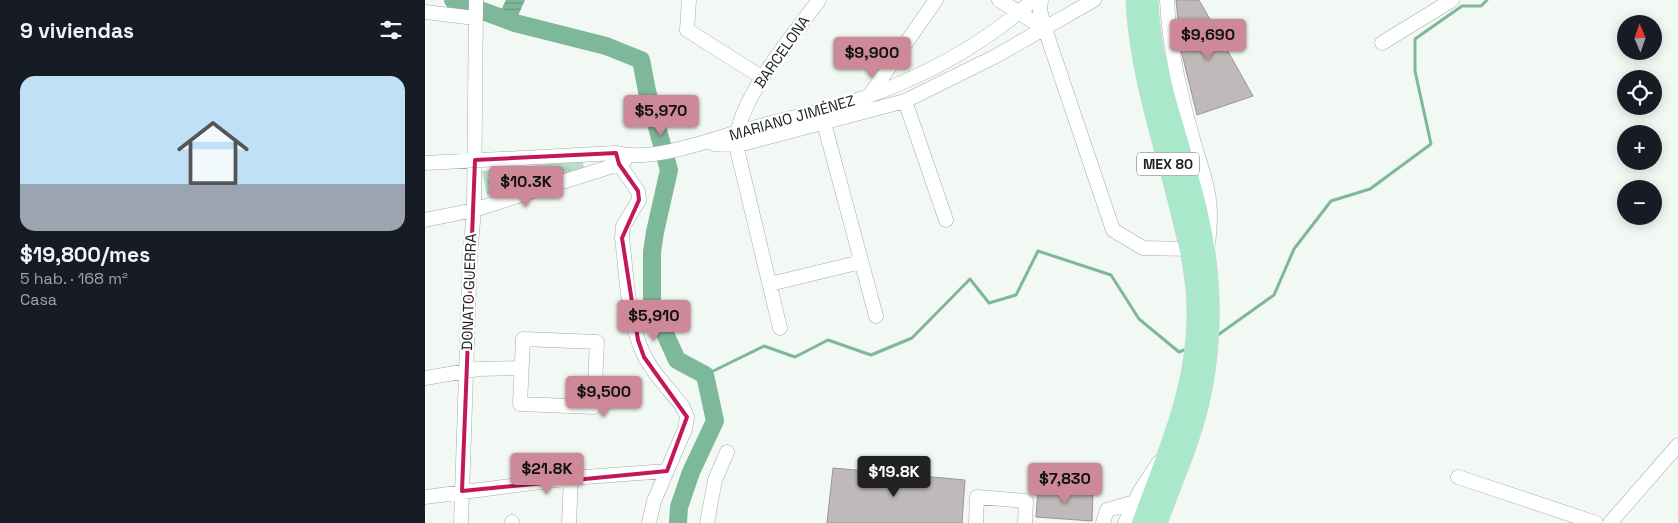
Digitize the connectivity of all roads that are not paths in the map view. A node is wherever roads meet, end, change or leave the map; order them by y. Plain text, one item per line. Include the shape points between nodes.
1 (689, 0) edge
2 (819, 0) edge
3 (936, 0) edge
4 (999, 0) edge
5 (1033, 0) edge
6 (1041, 0) edge
7 (1094, 0) edge
8 (1121, 0) edge
9 (1135, 0) edge
10 (1149, 0) edge
11 (1167, 0) edge
12 (1447, 2) edge
13 (475, 11) edge
14 (425, 12) edge
15 (1018, 14) junction
16 (1136, 20) junction
17 (1045, 29) junction
18 (1382, 43) dead end
19 (763, 78) junction
20 (869, 96) junction
21 (905, 100) junction
22 (862, 113) junction
23 (824, 123) junction
24 (736, 139) junction
25 (625, 158) junction
26 (475, 160) junction
27 (425, 164) edge
28 (473, 210) junction
29 (425, 220) edge
30 (947, 220) dead end
31 (1189, 249) junction
32 (1206, 258) junction
33 (861, 262) junction
34 (770, 284) junction
35 (875, 316) dead end
36 (780, 328) dead end
37 (1203, 328) junction
38 (1199, 367) junction
39 (521, 372) junction
40 (466, 374) junction
41 (425, 378) edge
42 (1170, 445) junction
43 (1678, 445) edge
44 (727, 452) dead end
45 (667, 471) junction
46 (1458, 477) dead end
47 (571, 478) junction
48 (462, 492) junction
49 (425, 497) edge
50 (1135, 502) junction
51 (461, 523) edge
52 (569, 523) edge
53 (649, 523) edge
54 (707, 523) edge
55 (976, 523) edge
56 (1025, 523) edge
57 (1103, 523) edge
58 (1125, 523) edge
59 (1141, 523) edge
60 (1158, 523) edge
61 (1596, 523) edge
62 (1610, 523) edge

1 - 19 street via 687,30
2 - 19 street, BARCELONA
3 - 20 street
4 - 15 street
5 - 15 street, MARIANO JIMÉNEZ
6 - 17 street
7 - 17 street
8 - 16 main road
9 - 16 main road, MEX 80
10 - 32 main road, MEX 80 via 1153,41 1199,215
11 - 32 street via 1168,29 1194,143 1207,182 1212,217
12 - 18 street
13 - 14 street
13 - 26 street, DONATO GUERRA
15 - 17 street
15 - 20 street, MARIANO JIMÉNEZ via 964,52
16 - 31 main road, MEX 80 via 1141,58
17 - 21 street via 967,72
17 - 31 street via 1113,230 1143,248
19 - 24 street, BARCELONA via 756,87
20 - 22 street
20 - 24 street, MARIANO JIMÉNEZ
21 - 22 street
21 - 30 street
22 - 23 street
23 - 24 street
23 - 33 street
24 - 25 street
24 - 34 street
25 - 26 street
25 - 28 street
25 - 45 street via 639,200 623,226 621,238 633,321 644,357 687,416
26 - 27 street
26 - 28 street, DONATO GUERRA
28 - 29 street
28 - 40 street, DONATO GUERRA
31 - 37 main road, MEX 80
32 - 37 main road, MEX 80 via 1211,302
33 - 34 street
33 - 35 street
34 - 36 street
37 - 38 main road, MEX 80
38 - 42 main road, MEX 80
38 - 60 main road, MEX 80 via 1202,395
39 - 39 street via 520,404 594,407 597,342 523,339
39 - 40 street
40 - 41 street
40 - 48 street, DONATO GUERRA
42 - 50 street
42 - 59 main road, MEX 80
43 - 62 street
44 - 54 street via 715,480
45 - 47 street
45 - 53 street
46 - 61 street
47 - 48 street
47 - 52 street
48 - 49 street
48 - 51 street, DONATO GUERRA
50 - 57 street via 1107,510
50 - 58 street
55 - 56 street via 977,497 1026,501

